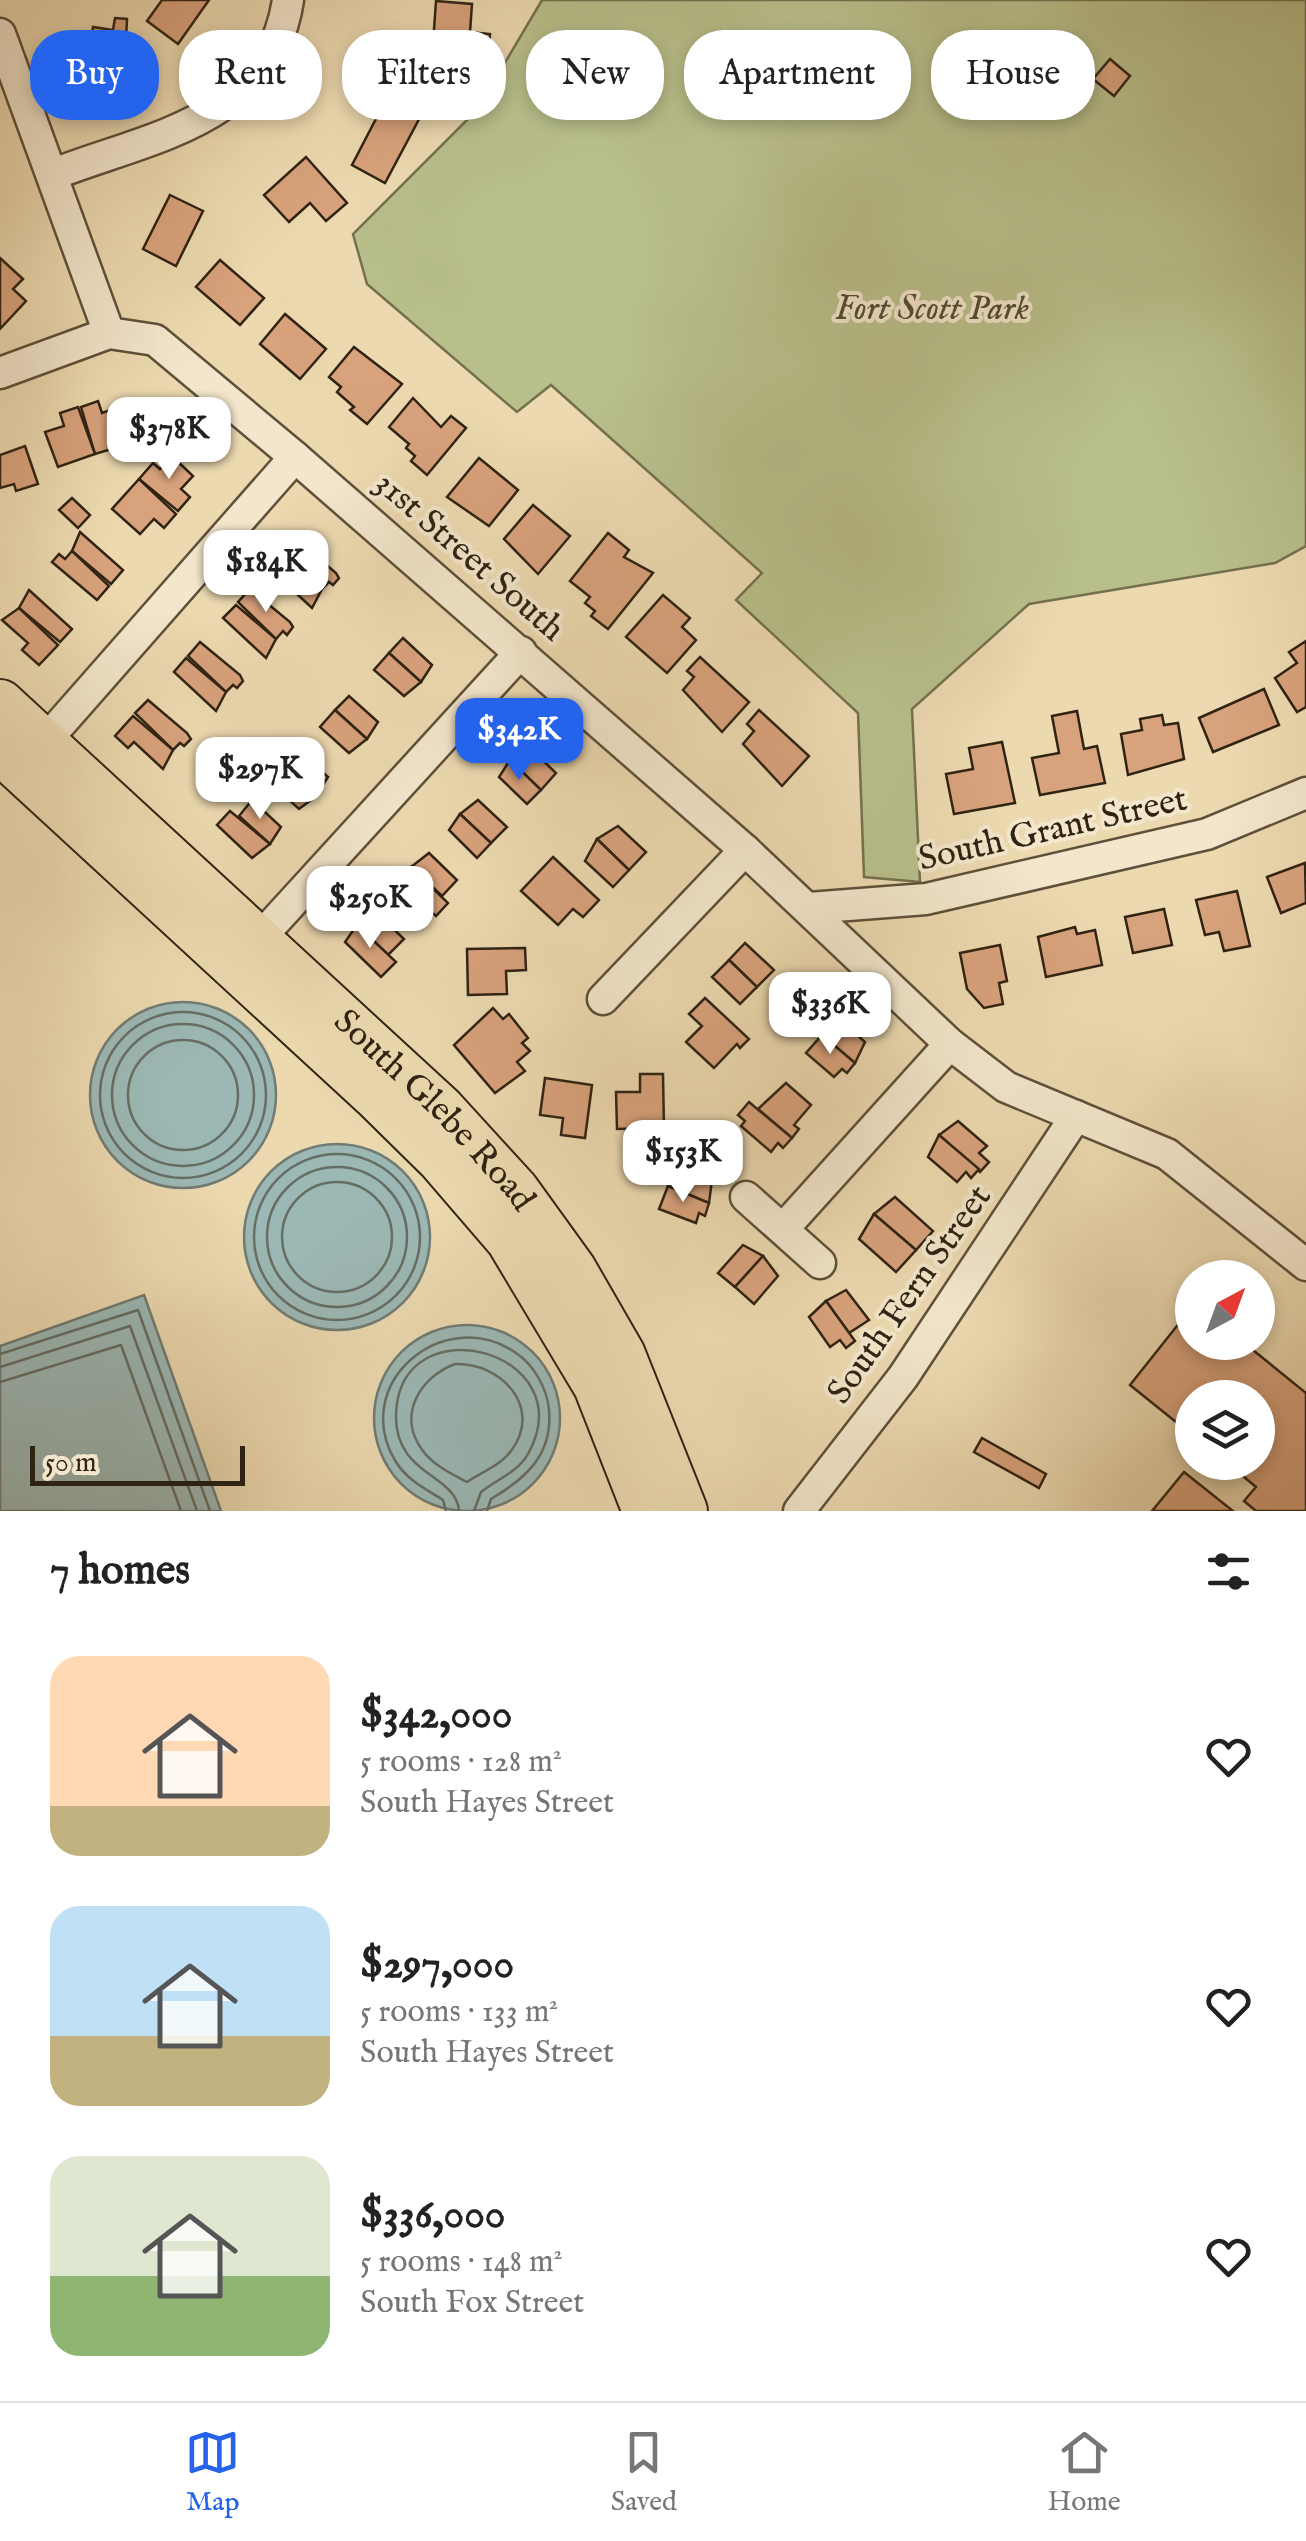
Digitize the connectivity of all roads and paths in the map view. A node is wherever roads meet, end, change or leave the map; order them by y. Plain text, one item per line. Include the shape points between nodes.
1 (288, 0) edge
2 (0, 34) edge
3 (54, 174) junction
4 (109, 333) junction
5 (0, 373) edge
6 (295, 457) junction
7 (521, 652) junction
8 (0, 704) edge
9 (21, 754) edge
10 (1306, 792) edge
11 (744, 850) junction
12 (809, 908) junction
13 (246, 953) junction
14 (603, 999) dead end
15 (950, 1044) junction
16 (1076, 1116) junction
17 (746, 1197) dead end
18 (783, 1229) junction
19 (820, 1262) dead end
20 (1306, 1265) edge
21 (647, 1511) edge
22 (682, 1511) edge
23 (799, 1511) edge

1 - 3 street via 252,82 198,124
2 - 3 street
3 - 4 street
4 - 5 street
4 - 6 street, 31st Street South via 155,340
6 - 7 street, 31st Street South
6 - 9 street
7 - 11 street, 31st Street South
7 - 13 street
8 - 9 main road, South Glebe Road
9 - 13 main road, South Glebe Road
10 - 12 street, South Grant Street via 1189,838 926,899
11 - 12 street, 31st Street South
11 - 14 street
12 - 15 street, 31st Street South
13 - 21 main road, South Glebe Road via 510,1240 598,1386
13 - 22 main road, South Glebe Road via 441,1110 515,1191 572,1270 621,1356
15 - 16 street, 31st Street South via 1006,1087
15 - 18 street
16 - 20 street, 31st Street South via 1168,1154
16 - 23 street, South Fern Street via 903,1377
17 - 18 street
18 - 19 street

